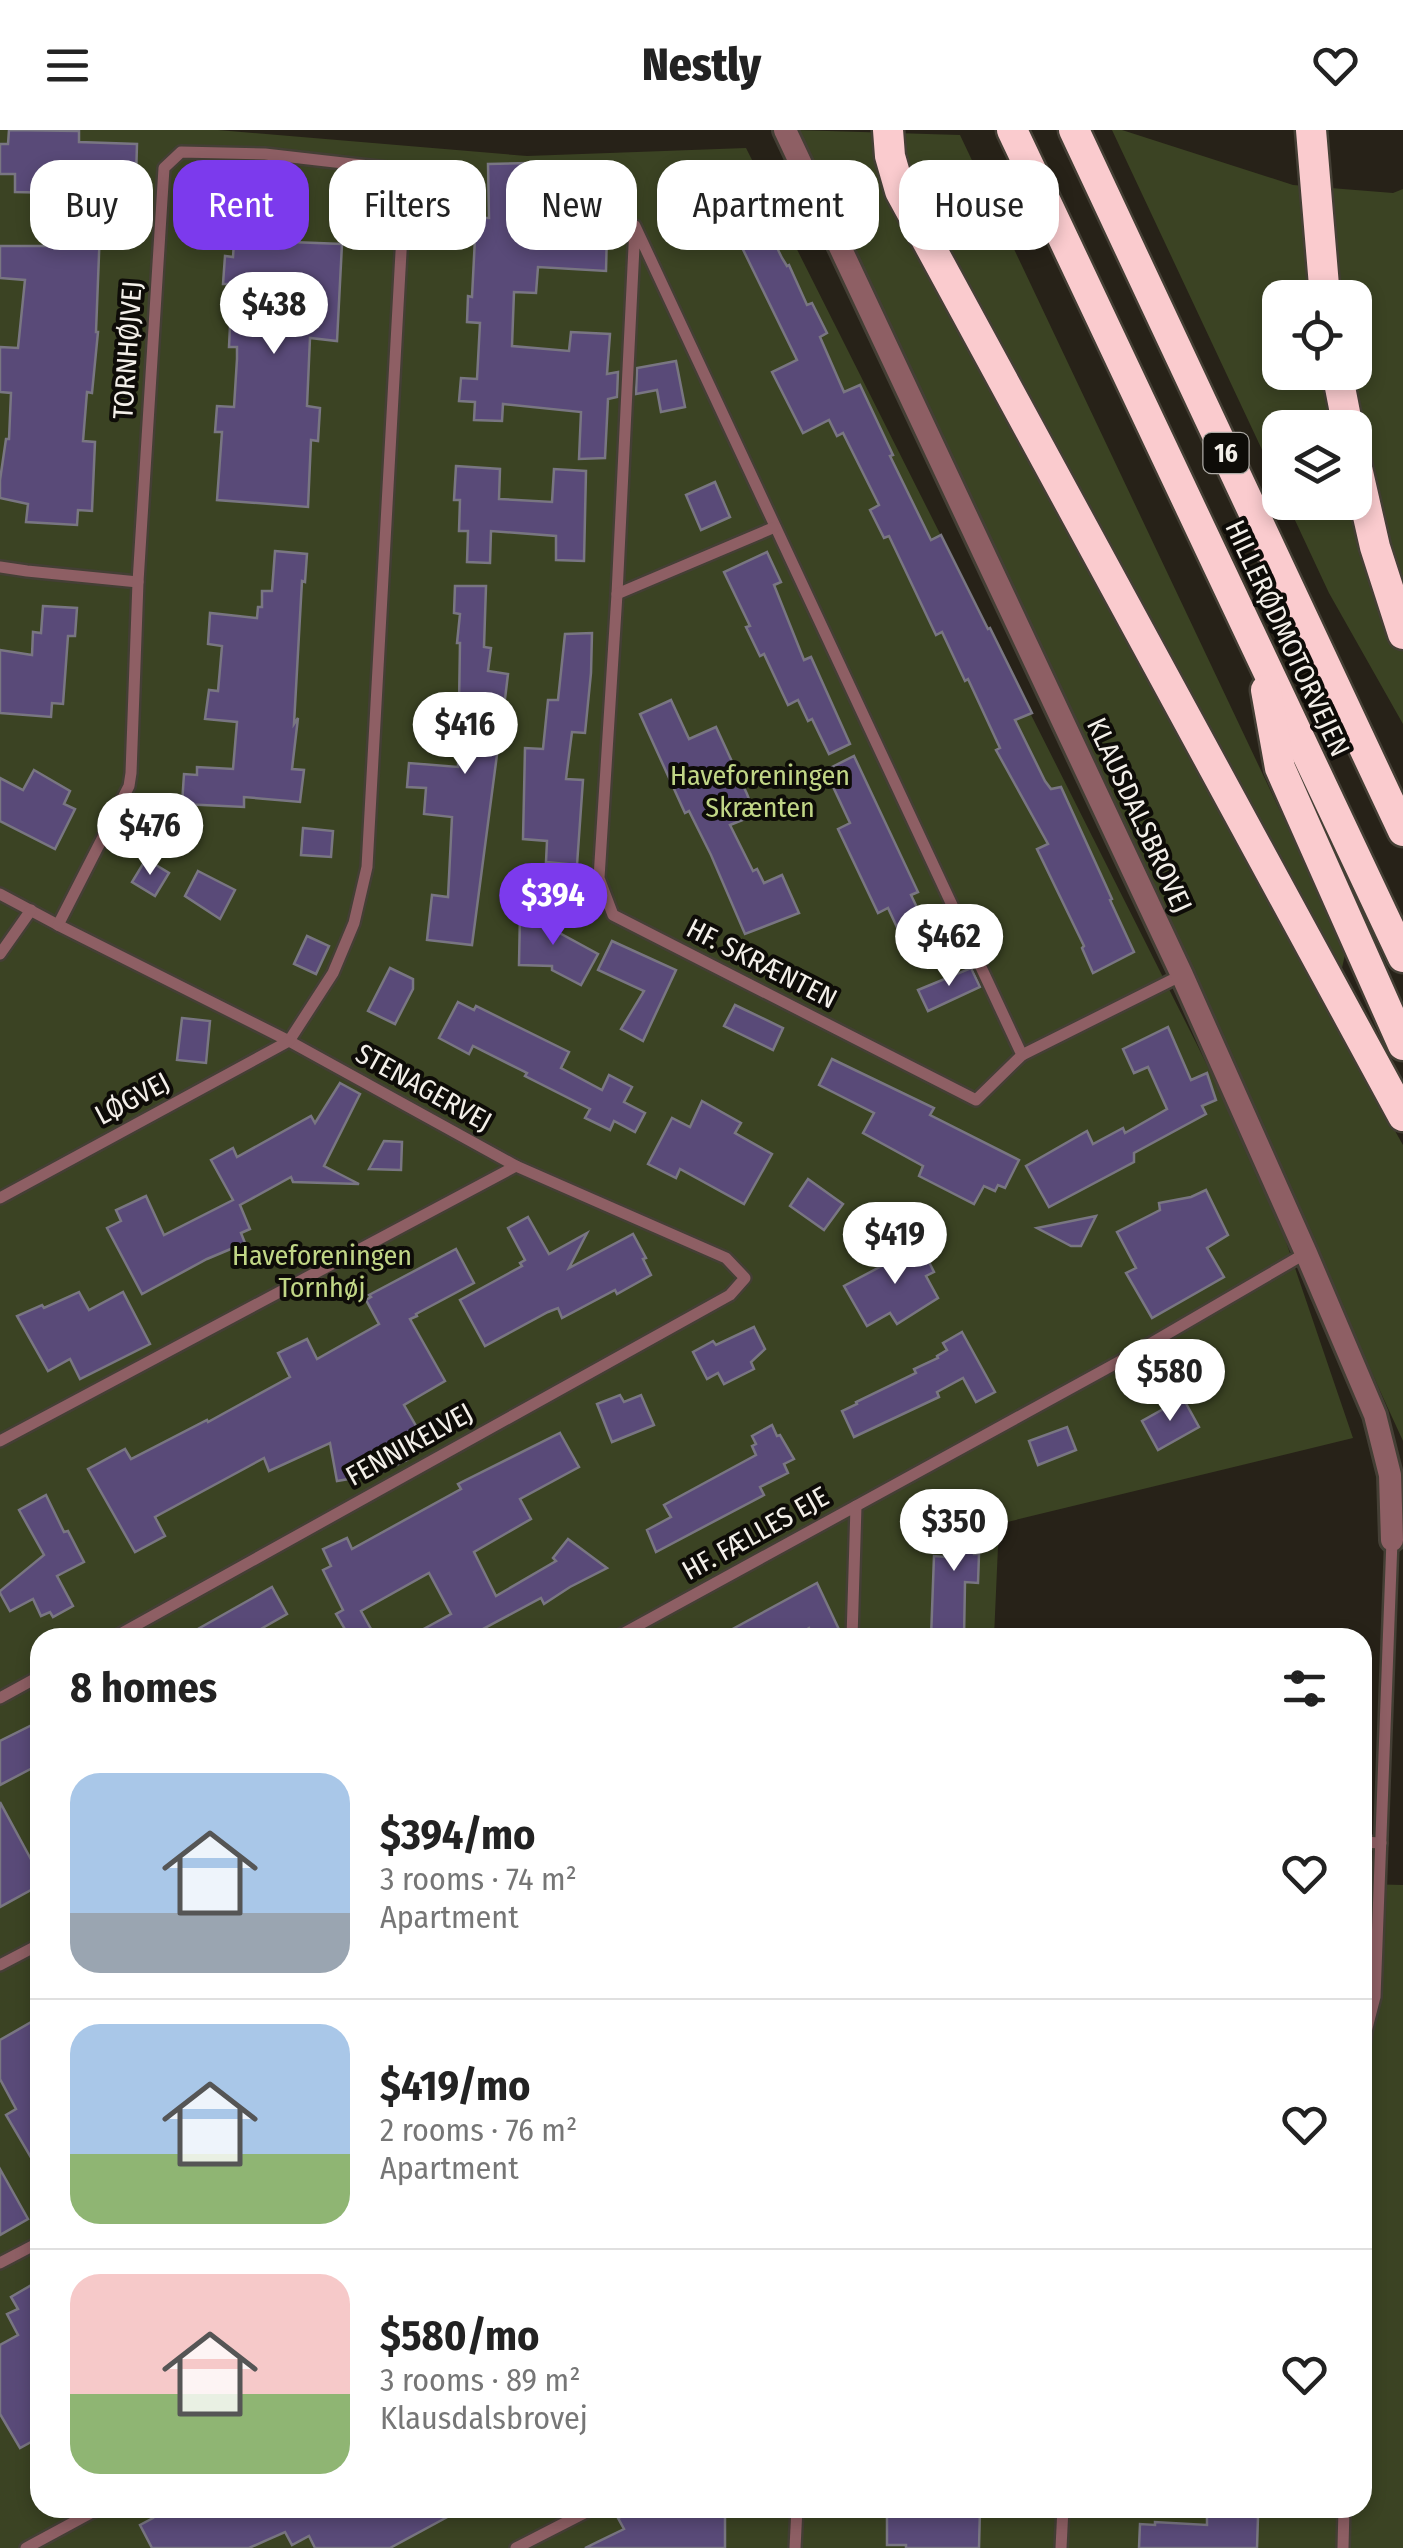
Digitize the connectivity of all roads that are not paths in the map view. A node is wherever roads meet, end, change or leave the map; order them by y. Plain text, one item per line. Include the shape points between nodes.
1 (785, 130) edge
2 (888, 130) edge
3 (1012, 130) edge
4 (1074, 130) edge
5 (1311, 130) edge
6 (1324, 280) edge
7 (1370, 520) edge
8 (775, 527) junction
9 (0, 566) edge
10 (138, 582) junction
11 (617, 594) junction
12 (1403, 634) edge
13 (1258, 648) junction
14 (1353, 725) junction
15 (1403, 784) edge
16 (1403, 831) edge
17 (0, 894) edge
18 (31, 910) junction
19 (58, 926) junction
20 (0, 954) edge
21 (1403, 957) edge
22 (1182, 974) junction
23 (289, 1041) junction
24 (1403, 1045) edge
25 (1022, 1055) junction
26 (1403, 1116) edge
27 (516, 1166) junction
28 (0, 1182) edge
29 (2, 1197) edge
30 (1306, 1253) junction
31 (730, 1294) joint
32 (0, 1441) edge
33 (856, 1506) junction
34 (1392, 1540) joint
35 (131, 1628) edge
36 (633, 1628) edge
37 (852, 1628) edge
38 (30, 1682) edge
39 (0, 1698) edge
40 (1372, 1842) edge
41 (1381, 1842) junction
42 (30, 1949) edge
43 (1372, 1958) edge
44 (0, 1965) edge
45 (30, 2247) edge
46 (0, 2263) edge
47 (82, 2518) edge
48 (575, 2518) edge
49 (797, 2518) edge
50 (1062, 2518) edge
51 (1344, 2518) edge
52 (26, 2548) edge
53 (517, 2548) edge
54 (796, 2548) edge
55 (1061, 2548) edge
56 (1342, 2548) edge

1 - 22 street, KLAUSDALSBROVEJ
2 - 26 highway via 900,191
3 - 13 highway, HILLERØDMOTORVEJEN / 16
4 - 14 highway, HILLERØDMOTORVEJEN / 16
5 - 6 highway
7 - 12 highway
8 - 11 lane
8 - 11 lane, HF. SKRÆNTEN via 634,226
8 - 25 lane, HF. SKRÆNTEN
9 - 10 lane
10 - 19 lane, TORNHØJVEJ via 128,786
10 - 23 lane, TORNHØJVEJ via 164,168 181,152 387,168 404,198 367,867 354,924 333,972
11 - 25 lane, HF. SKRÆNTEN via 599,878 614,916 976,1100
13 - 21 highway, HILLERØDMOTORVEJEN / 16
13 - 24 highway via 1280,768
14 - 15 highway, 16
14 - 16 highway, HILLERØDMOTORVEJEN / 16
17 - 18 lane, STENAGERVEJ
18 - 19 lane, STENAGERVEJ
18 - 20 lane
19 - 23 lane, STENAGERVEJ
22 - 25 lane
22 - 30 street, KLAUSDALSBROVEJ
23 - 27 lane, STENAGERVEJ
23 - 29 lane, LØGVEJ
27 - 31 lane, STENAGERVEJ via 726,1258 745,1278
27 - 32 lane
28 - 29 lane
30 - 33 lane
30 - 34 street, KLAUSDALSBROVEJ via 1375,1415 1390,1474
31 - 35 lane, FENNIKELVEJ
33 - 36 lane, HF. FÆLLES EJE
33 - 37 lane, HF. FÆLLES EJE
34 - 41 lane
38 - 39 lane
40 - 41 lane
41 - 43 lane
42 - 44 lane
45 - 46 lane
47 - 52 lane
48 - 53 lane
49 - 54 lane
50 - 55 lane
51 - 56 lane

